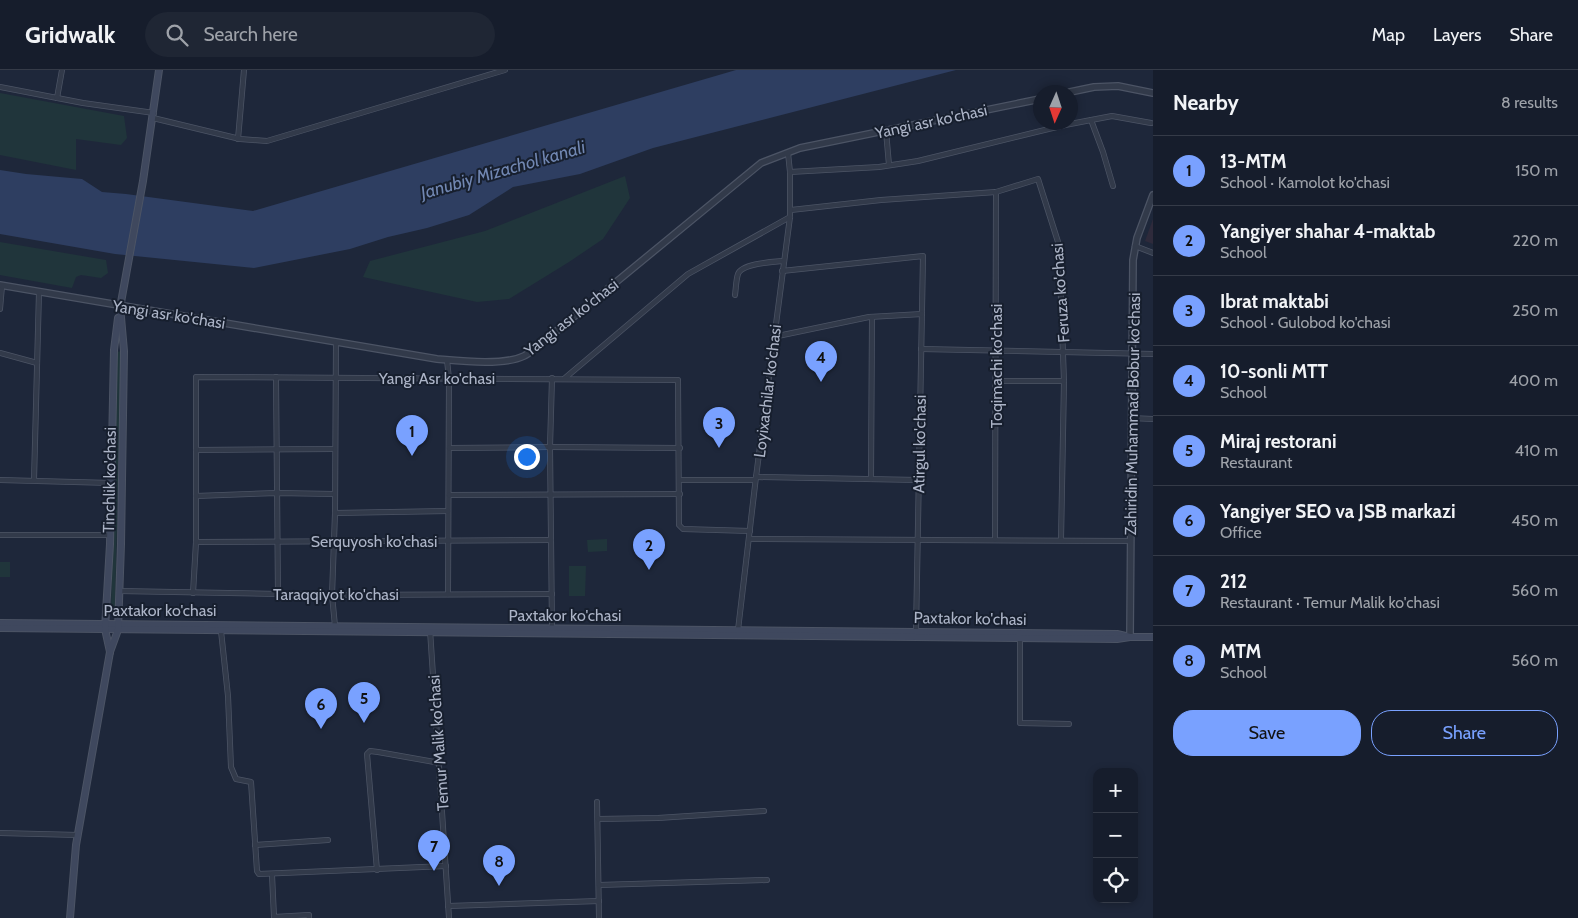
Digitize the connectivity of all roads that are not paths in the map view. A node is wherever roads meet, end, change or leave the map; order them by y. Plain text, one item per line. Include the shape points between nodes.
1 (62, 70) edge
2 (159, 70) edge
3 (244, 70) edge
4 (505, 70) edge
5 (0, 87) edge
6 (1078, 91) edge
7 (1153, 93) edge
8 (57, 98) junction
9 (1033, 100) edge
10 (153, 116) junction
11 (1091, 120) junction
12 (1151, 123) dead end
13 (886, 130) junction
14 (238, 139) junction
15 (788, 153) junction
16 (889, 165) junction
17 (790, 172) junction
18 (1113, 186) dead end
19 (996, 192) junction
20 (1153, 195) edge
21 (791, 210) junction
22 (790, 217) junction
23 (1135, 246) junction
24 (1153, 253) edge
25 (784, 260) junction
26 (782, 271) junction
27 (1, 286) edge
28 (39, 292) junction
29 (735, 295) dead end
30 (120, 306) junction
31 (0, 309) edge
32 (922, 314) junction
33 (872, 317) junction
34 (774, 337) junction
35 (336, 342) junction
36 (921, 349) junction
37 (997, 351) junction
38 (1064, 352) junction
39 (0, 353) edge
40 (1132, 354) junction
41 (1153, 354) edge
42 (447, 360) junction
43 (37, 363) junction
44 (276, 377) junction
45 (335, 377) junction
46 (552, 378) junction
47 (565, 378) junction
48 (449, 379) junction
49 (996, 381) junction
50 (1064, 381) junction
51 (1132, 418) junction
52 (1153, 419) edge
53 (550, 447) junction
54 (449, 448) junction
55 (680, 448) junction
56 (276, 449) junction
57 (335, 449) junction
58 (196, 450) junction
59 (756, 479) junction
60 (871, 479) junction
61 (0, 480) edge
62 (34, 480) junction
63 (680, 480) junction
64 (918, 480) junction
65 (111, 483) junction
66 (276, 493) junction
67 (334, 494) junction
68 (550, 494) junction
69 (680, 494) junction
70 (449, 495) junction
71 (196, 496) junction
72 (448, 511) junction
73 (334, 513) junction
74 (750, 531) junction
75 (0, 535) edge
76 (110, 535) junction
77 (749, 539) junction
78 (917, 539) junction
79 (995, 539) junction
80 (449, 540) junction
81 (551, 540) junction
82 (1061, 540) junction
83 (278, 541) junction
84 (334, 541) junction
85 (196, 542) junction
86 (1130, 542) junction
87 (120, 591) junction
88 (193, 593) junction
89 (278, 594) junction
90 (448, 594) junction
91 (552, 594) junction
92 (332, 595) junction
93 (0, 623) edge
94 (336, 626) junction
95 (106, 627) junction
96 (118, 627) junction
97 (0, 628) edge
98 (552, 628) junction
99 (430, 630) junction
100 (738, 630) junction
101 (221, 631) junction
102 (916, 631) junction
103 (1130, 637) junction
104 (1020, 638) junction
105 (1153, 638) edge
106 (110, 652) junction
107 (1069, 724) dead end
108 (440, 763) junction
109 (597, 802) dead end
110 (764, 811) dead end
111 (598, 819) junction
112 (0, 833) edge
113 (78, 835) junction
114 (328, 840) dead end
115 (255, 845) junction
116 (446, 866) junction
117 (377, 870) junction
118 (272, 875) junction
119 (767, 880) dead end
120 (599, 885) junction
121 (599, 901) junction
122 (448, 906) junction
123 (70, 918) edge
124 (310, 918) edge
125 (448, 918) edge
126 (599, 918) edge

1 - 8 street
2 - 10 main road, Tinchlik ko'chasi
3 - 14 street
4 - 14 street via 267,140
5 - 8 street
6 - 7 street via 1118,86
8 - 10 street
9 - 13 street, Yangi asr ko'chasi
10 - 14 street
10 - 30 main road, Tinchlik ko'chasi
11 - 12 street via 1112,116
11 - 16 street
11 - 18 street
13 - 15 street, Yangi asr ko'chasi
13 - 16 street
15 - 17 street, Loyixachilar ko'chasi
15 - 42 street, Yangi asr ko'chasi via 761,163 524,356 479,362
16 - 17 street
17 - 21 street, Loyixachilar ko'chasi
19 - 21 street, Feruza ko'chasi
19 - 37 street, Toqimachi ko'chasi
19 - 38 street, Feruza ko'chasi via 1038,179 1059,245
20 - 23 street, Zahiridin Muhammad Bobur ko'chasi
21 - 22 street, Loyixachilar ko'chasi
22 - 25 street, Loyixachilar ko'chasi
22 - 47 street via 688,274
23 - 24 street
23 - 40 street, Zahiridin Muhammad Bobur ko'chasi
25 - 26 street, Loyixachilar ko'chasi
25 - 29 street via 749,265 740,270
26 - 32 street, Atirgul ko'chasi via 922,256
26 - 34 street, Loyixachilar ko'chasi
27 - 28 street, Yangi asr ko'chasi
27 - 31 street
28 - 30 street, Yangi asr ko'chasi
28 - 43 street
30 - 35 street, Yangi asr ko'chasi
30 - 65 main road, Tinchlik ko'chasi via 114,350
30 - 87 main road, Tinchlik ko'chasi via 124,351
32 - 33 street
32 - 36 street, Atirgul ko'chasi
33 - 34 street
33 - 60 street
34 - 59 street, Loyixachilar ko'chasi
35 - 42 street, Yangi asr ko'chasi
35 - 45 street
36 - 37 street
36 - 64 street, Atirgul ko'chasi
37 - 38 street
37 - 49 street, Toqimachi ko'chasi
38 - 40 street
38 - 50 street, Feruza ko'chasi
39 - 43 street
40 - 41 street
40 - 51 street, Zahiridin Muhammad Bobur ko'chasi
42 - 48 street
43 - 62 street
44 - 45 street, Yangi Asr ko'chasi
44 - 56 street
44 - 58 street, Yangi Asr ko'chasi via 196,376
45 - 48 street, Yangi Asr ko'chasi
45 - 57 street
46 - 47 street, Yangi Asr ko'chasi
46 - 48 street, Yangi Asr ko'chasi
46 - 53 street
47 - 55 street, Yangi Asr ko'chasi via 678,380
48 - 54 street
49 - 50 street
49 - 79 street, Toqimachi ko'chasi
50 - 82 street, Feruza ko'chasi
51 - 52 street
51 - 86 street, Zahiridin Muhammad Bobur ko'chasi
53 - 54 street
53 - 55 street
53 - 68 street
54 - 70 street
55 - 63 street
56 - 57 street
56 - 58 street
56 - 66 street
57 - 67 street
58 - 71 street
59 - 60 street
59 - 63 street
59 - 74 street, Loyixachilar ko'chasi
60 - 64 street
61 - 62 street
62 - 65 street
63 - 69 street
64 - 78 street, Atirgul ko'chasi
65 - 76 main road, Tinchlik ko'chasi
66 - 67 street
66 - 71 street
66 - 83 street
67 - 73 street
68 - 69 street
68 - 70 street
68 - 81 street
69 - 74 street via 681,528
70 - 72 street
71 - 85 street
72 - 73 street
72 - 80 street
73 - 84 street
74 - 77 street, Loyixachilar ko'chasi
75 - 76 street
76 - 95 main road, Tinchlik ko'chasi
77 - 78 street
77 - 100 street, Loyixachilar ko'chasi
78 - 79 street
78 - 102 street, Atirgul ko'chasi
79 - 82 street
80 - 81 street, Serquyosh ko'chasi
80 - 84 street, Serquyosh ko'chasi
80 - 90 street
81 - 91 street
82 - 86 street
83 - 84 street, Serquyosh ko'chasi
83 - 85 street, Serquyosh ko'chasi
83 - 89 street
84 - 92 street
85 - 88 street
86 - 103 street, Zahiridin Muhammad Bobur ko'chasi
87 - 88 street, Taraqqiyot ko'chasi
87 - 96 main road, Tinchlik ko'chasi
88 - 89 street, Taraqqiyot ko'chasi
89 - 92 street, Taraqqiyot ko'chasi
90 - 91 street, Taraqqiyot ko'chasi
90 - 92 street, Taraqqiyot ko'chasi
91 - 98 street
92 - 94 street
93 - 95 main road, Paxtakor ko'chasi
94 - 96 main road, Paxtakor ko'chasi
94 - 99 main road, Paxtakor ko'chasi
95 - 96 main road, Paxtakor ko'chasi
95 - 97 main road, Paxtakor ko'chasi
95 - 106 main road, Tinchlik ko'chasi
96 - 101 main road, Paxtakor ko'chasi
96 - 106 main road, Tinchlik ko'chasi
98 - 99 main road, Paxtakor ko'chasi
98 - 100 main road, Paxtakor ko'chasi
99 - 101 main road, Paxtakor ko'chasi
99 - 104 main road, Paxtakor ko'chasi
99 - 108 street, Temur Malik ko'chasi
100 - 102 main road, Paxtakor ko'chasi
101 - 115 street via 231,767 236,779 251,782
102 - 103 main road, Paxtakor ko'chasi via 1117,634
103 - 104 main road, Paxtakor ko'chasi via 1117,640
103 - 105 main road, Paxtakor ko'chasi
104 - 107 street via 1020,723
106 - 113 main road, Tinchlik ko'chasi
108 - 116 street, Temur Malik ko'chasi
108 - 117 street via 370,751 367,754
109 - 111 street
110 - 111 street
111 - 120 street
112 - 113 street
113 - 123 main road, Tinchlik ko'chasi
114 - 115 street
115 - 118 street via 257,871
116 - 117 street
116 - 122 street, Temur Malik ko'chasi
117 - 118 street
118 - 124 street via 274,917 309,915
119 - 120 street
120 - 121 street
121 - 122 street
121 - 126 street
122 - 125 street, Temur Malik ko'chasi

